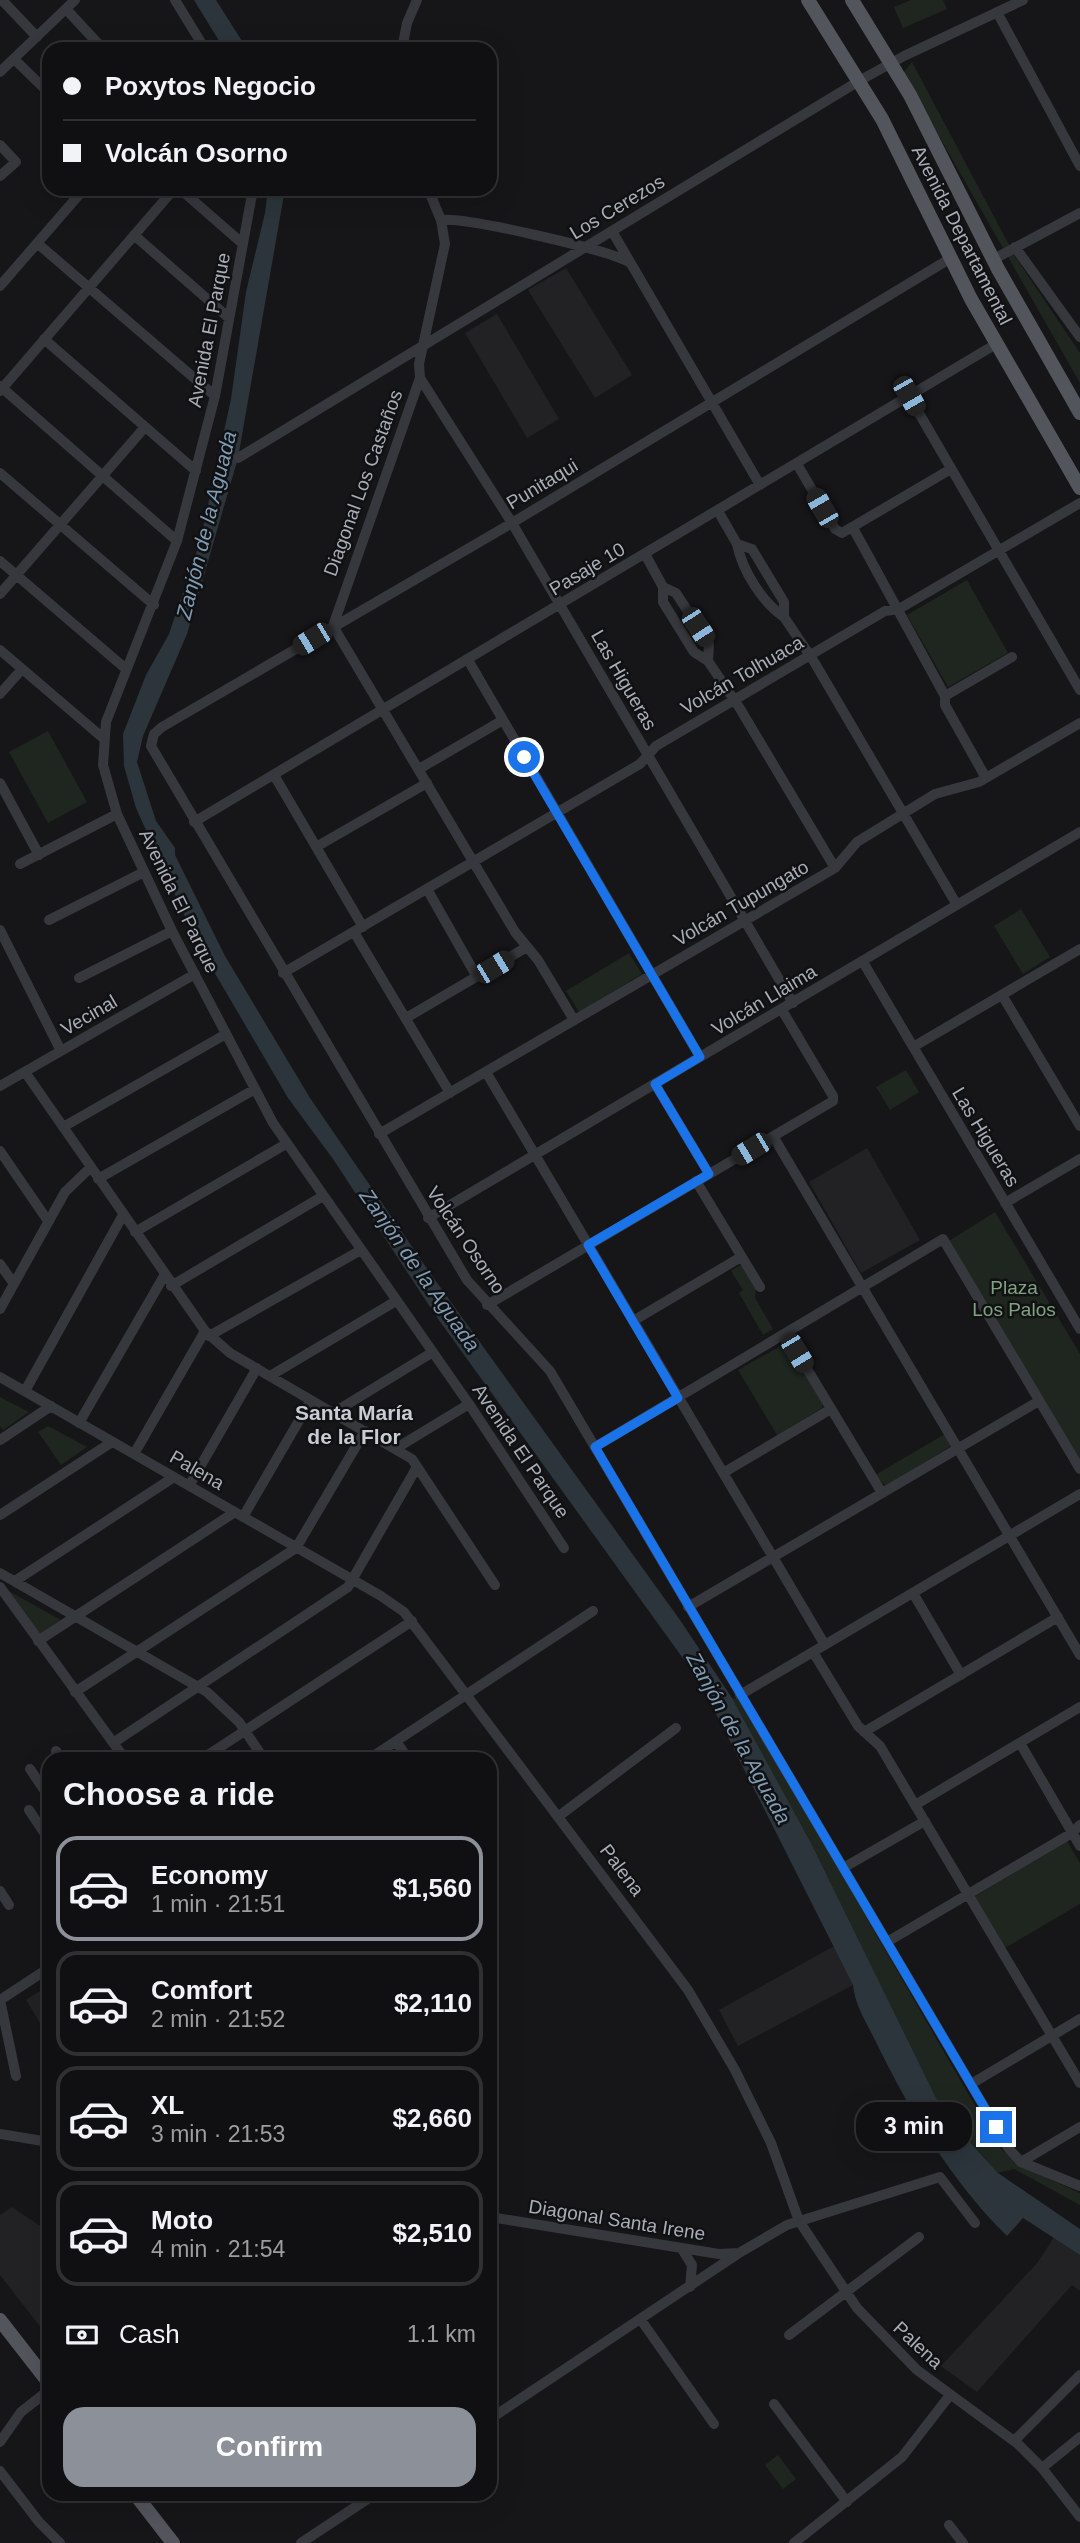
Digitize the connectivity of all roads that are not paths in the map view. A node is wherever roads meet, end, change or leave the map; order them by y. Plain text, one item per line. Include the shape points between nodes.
1 (2, 0) edge
2 (75, 0) edge
3 (175, 0) edge
4 (416, 0) edge
5 (808, 0) edge
6 (852, 0) edge
7 (1023, 0) edge
8 (66, 9) junction
9 (997, 12) junction
10 (37, 37) junction
11 (97, 42) edge
12 (201, 42) edge
13 (403, 42) edge
14 (14, 59) junction
15 (891, 63) junction
16 (0, 72) edge
17 (859, 81) junction
18 (42, 86) edge
19 (0, 145) edge
20 (1080, 166) edge
21 (0, 176) edge
22 (78, 196) edge
23 (168, 196) edge
24 (188, 196) edge
25 (252, 196) edge
26 (431, 196) edge
27 (1080, 213) edge
28 (441, 220) junction
29 (612, 231) junction
30 (134, 235) junction
31 (550, 240) junction
32 (37, 243) junction
33 (243, 244) junction
34 (584, 247) junction
35 (1016, 247) junction
36 (951, 258) junction
37 (993, 259) junction
38 (629, 262) junction
39 (552, 267) junction
40 (0, 286) edge
41 (89, 288) junction
42 (430, 311) junction
43 (229, 318) junction
44 (1076, 323) edge
45 (450, 328) junction
46 (1080, 337) edge
47 (44, 339) junction
48 (996, 344) junction
49 (423, 345) junction
50 (420, 378) junction
51 (1, 388) edge
52 (215, 396) junction
53 (909, 396) junction
54 (710, 403) junction
55 (1080, 414) edge
56 (145, 427) junction
57 (238, 458) dead end
58 (797, 464) junction
59 (951, 469) junction
60 (196, 471) junction
61 (0, 473) edge
62 (103, 476) junction
63 (760, 485) junction
64 (1080, 488) edge
65 (1080, 503) edge
66 (718, 511) junction
67 (512, 523) junction
68 (60, 525) junction
69 (853, 528) junction
70 (177, 541) junction
71 (999, 551) junction
72 (645, 554) junction
73 (0, 561) edge
74 (16, 575) junction
75 (663, 587) junction
76 (0, 594) edge
77 (154, 605) junction
78 (560, 605) junction
79 (899, 609) junction
80 (333, 626) junction
81 (0, 650) edge
82 (809, 656) junction
83 (1012, 657) dead end
84 (468, 660) junction
85 (708, 661) junction
86 (22, 669) junction
87 (126, 669) junction
88 (1080, 690) edge
89 (0, 694) edge
90 (945, 696) junction
91 (734, 701) junction
92 (383, 710) junction
93 (503, 720) junction
94 (1080, 723) edge
95 (103, 738) junction
96 (151, 738) joint
97 (648, 755) junction
98 (419, 769) junction
99 (274, 775) junction
100 (986, 778) junction
101 (0, 783) edge
102 (427, 783) junction
103 (557, 813) junction
104 (904, 813) junction
105 (117, 814) junction
106 (194, 822) junction
107 (1080, 832) edge
108 (316, 847) junction
109 (38, 855) junction
110 (474, 862) junction
111 (20, 864) dead end
112 (835, 868) junction
113 (144, 872) junction
114 (427, 889) junction
115 (957, 905) junction
116 (49, 920) dead end
117 (745, 920) junction
118 (359, 929) junction
119 (0, 930) edge
120 (172, 931) junction
121 (527, 947) junction
122 (1080, 949) edge
123 (863, 961) junction
124 (195, 974) junction
125 (283, 974) junction
126 (652, 975) junction
127 (477, 976) junction
128 (79, 978) dead end
129 (1002, 995) junction
130 (793, 1003) junction
131 (782, 1010) junction
132 (406, 1018) junction
133 (574, 1020) junction
134 (226, 1034) junction
135 (913, 1047) junction
136 (61, 1051) junction
137 (700, 1057) junction
138 (0, 1072) edge
139 (25, 1072) junction
140 (486, 1072) junction
141 (655, 1084) junction
142 (3, 1085) edge
143 (255, 1089) junction
144 (450, 1093) junction
145 (1080, 1126) edge
146 (63, 1128) junction
147 (379, 1134) junction
148 (773, 1136) junction
149 (286, 1144) junction
150 (0, 1151) edge
151 (535, 1155) junction
152 (1080, 1159) edge
153 (90, 1168) junction
154 (709, 1174) junction
155 (98, 1179) junction
156 (696, 1181) junction
157 (323, 1196) junction
158 (1005, 1203) junction
159 (123, 1215) junction
160 (428, 1217) junction
161 (48, 1221) junction
162 (135, 1232) junction
163 (588, 1245) junction
164 (361, 1250) junction
165 (741, 1257) junction
166 (0, 1264) edge
167 (168, 1281) junction
168 (14, 1284) junction
169 (760, 1287) dead end
170 (862, 1287) junction
171 (396, 1301) junction
172 (486, 1305) junction
173 (0, 1308) edge
174 (633, 1321) junction
175 (1080, 1329) edge
176 (207, 1334) junction
177 (786, 1334) junction
178 (433, 1352) junction
179 (257, 1368) junction
180 (270, 1376) junction
181 (0, 1377) edge
182 (25, 1391) junction
183 (678, 1398) junction
184 (311, 1400) junction
185 (1039, 1401) junction
186 (469, 1404) junction
187 (51, 1406) junction
188 (831, 1409) junction
189 (333, 1413) junction
190 (79, 1423) junction
191 (365, 1431) junction
192 (0, 1440) edge
193 (112, 1442) junction
194 (595, 1447) junction
195 (395, 1449) junction
196 (958, 1449) junction
197 (134, 1454) junction
198 (417, 1467) junction
199 (1080, 1469) edge
200 (723, 1473) junction
201 (174, 1477) junction
202 (189, 1486) junction
203 (882, 1493) junction
204 (1080, 1494) edge
205 (0, 1515) edge
206 (239, 1515) junction
207 (1010, 1536) junction
208 (296, 1548) junction
209 (564, 1548) dead end
210 (773, 1557) junction
211 (0, 1573) edge
212 (15, 1581) junction
213 (353, 1581) junction
214 (495, 1585) dead end
215 (0, 1587) edge
216 (913, 1593) junction
217 (688, 1607) junction
218 (593, 1611) dead end
219 (76, 1616) junction
220 (1058, 1618) junction
221 (412, 1621) junction
222 (38, 1641) junction
223 (825, 1645) junction
224 (137, 1651) junction
225 (813, 1652) junction
226 (1080, 1654) edge
227 (961, 1675) junction
228 (198, 1687) junction
229 (75, 1692) junction
230 (467, 1694) junction
231 (740, 1695) junction
232 (1080, 1707) edge
233 (676, 1728) dead end
234 (245, 1730) junction
235 (864, 1732) junction
236 (396, 1741) junction
237 (113, 1743) junction
238 (1020, 1743) junction
239 (120, 1752) edge
240 (212, 1752) edge
241 (259, 1752) edge
242 (380, 1752) edge
243 (403, 1752) edge
244 (30, 1769) dead end
245 (42, 1787) edge
246 (915, 1805) junction
247 (29, 1810) dead end
248 (559, 1816) junction
249 (925, 1821) junction
250 (1076, 1829) edge
251 (42, 1830) edge
252 (1080, 1846) edge
253 (843, 1868) junction
254 (0, 1891) edge
255 (968, 1894) junction
256 (9, 1905) dead end
257 (887, 1942) junction
258 (42, 1973) edge
259 (0, 2000) edge
260 (1080, 2019) edge
261 (1052, 2036) junction
262 (16, 2076) dead end
263 (1080, 2083) edge
264 (971, 2084) junction
265 (1080, 2127) edge
266 (0, 2134) edge
267 (42, 2141) edge
268 (1021, 2162) junction
269 (1080, 2186) edge
270 (497, 2218) edge
271 (799, 2221) junction
272 (975, 2223) dead end
273 (919, 2237) dead end
274 (682, 2249) junction
275 (739, 2253) junction
276 (690, 2287) junction
277 (846, 2293) junction
278 (0, 2320) edge
279 (641, 2320) junction
280 (789, 2335) dead end
281 (42, 2374) edge
282 (1080, 2375) edge
283 (950, 2395) junction
284 (42, 2396) edge
285 (774, 2404) dead end
286 (497, 2414) edge
287 (714, 2424) dead end
288 (1080, 2437) edge
289 (1014, 2441) junction
290 (0, 2442) edge
291 (1042, 2468) junction
292 (0, 2471) edge
293 (140, 2501) edge
294 (365, 2501) edge
295 (847, 2501) junction
296 (1080, 2517) edge
297 (949, 2525) dead end
298 (60, 2543) edge
299 (173, 2543) edge
300 (301, 2543) edge
301 (794, 2543) edge
302 (962, 2543) edge

1 - 10 street
2 - 8 street
3 - 12 street
4 - 13 street
5 - 17 main road, Avenida Departamental
6 - 15 main road, Avenida Departamental
7 - 9 street, Los Cerezos
8 - 10 street
8 - 11 street
9 - 15 street, Los Cerezos
9 - 20 street
10 - 14 street
14 - 16 street
14 - 18 street
15 - 17 street, Los Cerezos
15 - 37 main road, Avenida Departamental
17 - 29 street, Los Cerezos
17 - 36 main road, Avenida Departamental via 911,173
19 - 21 street via 16,162
22 - 32 street
23 - 30 street
24 - 33 street
25 - 33 street, Avenida El Parque
26 - 28 street, Diagonal Los Castaños
27 - 35 street
28 - 31 street
28 - 42 street, Diagonal Los Castaños via 444,253
29 - 34 street, Los Cerezos
29 - 38 street
30 - 41 street
30 - 43 street
31 - 34 street
31 - 39 street via 558,256
32 - 40 street
32 - 41 street
33 - 43 street, Avenida El Parque
34 - 38 street
34 - 39 street, Los Cerezos
35 - 37 street
35 - 44 street
36 - 48 main road, Avenida Departamental
36 - 54 street, Punitaqui
37 - 55 main road, Avenida Departamental
38 - 54 street
39 - 45 street, Los Cerezos
41 - 47 street
41 - 52 street
42 - 45 street via 436,324
42 - 49 street, Diagonal Los Castaños
43 - 52 street, Avenida El Parque
44 - 46 street
45 - 49 street, Los Cerezos
47 - 51 street
47 - 56 street
48 - 53 street, Pasaje 10
48 - 64 main road, Avenida Departamental
49 - 50 street, Diagonal Los Castaños
49 - 57 street, Los Cerezos
50 - 67 street, Las Higueras
50 - 80 street, Diagonal Los Castaños
51 - 62 street
52 - 60 street, Avenida El Parque
53 - 58 street, Pasaje 10
53 - 59 street
54 - 63 street
54 - 67 street, Punitaqui
56 - 60 street
56 - 62 street
58 - 63 street, Pasaje 10
58 - 69 street via 839,533
59 - 69 street
59 - 71 street
60 - 70 street, Avenida El Parque
61 - 68 street
62 - 68 street
62 - 70 street
63 - 66 street, Pasaje 10
65 - 71 street, Volcán Tolhuaca
66 - 72 street, Pasaje 10
66 - 82 street via 737,544 752,548 784,602 784,617
67 - 78 street, Las Higueras
67 - 80 street, Punitaqui
68 - 74 street
68 - 77 street
69 - 79 street
70 - 77 street, Avenida El Parque
71 - 79 street, Volcán Tolhuaca
71 - 88 street
72 - 75 street
72 - 78 street, Pasaje 10
73 - 74 street
74 - 76 street
74 - 87 street
75 - 85 street via 663,602 694,652
75 - 85 street via 676,593 709,644
77 - 87 street, Avenida El Parque
78 - 84 street, Pasaje 10
78 - 97 street, Las Higueras
79 - 82 street, Volcán Tolhuaca via 886,611
79 - 90 street
80 - 92 street
80 - 96 street, Punitaqui via 162,727
81 - 86 street
82 - 91 street, Volcán Tolhuaca
82 - 104 street
83 - 90 street
84 - 92 street, Pasaje 10
84 - 93 street
85 - 91 street
86 - 89 street
86 - 95 street
87 - 95 street, Avenida El Parque
90 - 100 street via 945,705
91 - 97 street, Volcán Tolhuaca
91 - 112 street
92 - 98 street
92 - 99 street, Pasaje 10
93 - 98 street
93 - 103 street
94 - 100 street, Volcán Tupungato
95 - 105 street, Avenida El Parque via 104,774
96 - 106 street, Volcán Osorno via 152,750
97 - 103 street, Volcán Tolhuaca
97 - 117 street, Las Higueras
98 - 102 street
99 - 106 street, Pasaje 10
99 - 108 street
100 - 104 street, Volcán Tupungato via 942,791
101 - 109 street
102 - 108 street
102 - 110 street
103 - 110 street, Volcán Tolhuaca
103 - 126 street
104 - 112 street, Volcán Tupungato via 857,842
104 - 115 street
105 - 109 street
105 - 113 street, Avenida El Parque
106 - 125 street, Volcán Osorno
107 - 115 street, Volcán Llaima
108 - 118 street
109 - 111 street
110 - 114 street, Volcán Tolhuaca
110 - 121 street
112 - 117 street, Volcán Tupungato
113 - 116 street
113 - 120 street, Avenida El Parque
114 - 118 street, Volcán Tolhuaca
114 - 127 street
115 - 123 street, Volcán Llaima
117 - 126 street, Volcán Tupungato
117 - 130 street, Las Higueras
118 - 125 street, Volcán Tolhuaca
118 - 132 street
119 - 136 street
120 - 124 street, Avenida El Parque
120 - 128 street
121 - 127 street
121 - 133 street
122 - 129 street
123 - 130 street, Volcán Llaima
123 - 135 street, Las Higueras
124 - 134 street, Avenida El Parque
124 - 136 street, Vecinal
125 - 147 street, Volcán Osorno
126 - 133 street, Volcán Tupungato
126 - 137 street
127 - 132 street
129 - 135 street
129 - 145 street
130 - 131 street, Volcán Llaima
131 - 137 street, Volcán Llaima
131 - 148 street via 833,1099
132 - 144 street
133 - 140 street, Volcán Tupungato
134 - 143 street, Avenida El Parque
134 - 146 street
135 - 158 street, Las Higueras
136 - 139 street, Vecinal
137 - 141 street, Volcán Llaima
138 - 142 street
139 - 142 street, Vecinal
139 - 146 street
140 - 144 street, Volcán Tupungato
140 - 151 street
141 - 151 street, Volcán Llaima
141 - 154 street
143 - 149 street, Avenida El Parque
143 - 155 street
144 - 147 street, Volcán Tupungato
146 - 153 street
147 - 160 street, Volcán Osorno
148 - 154 street
148 - 170 street
149 - 157 street, Avenida El Parque
149 - 162 street
150 - 161 street
151 - 160 street, Volcán Llaima
151 - 163 street
152 - 158 street
153 - 155 street
153 - 161 street via 70,1184
154 - 156 street
155 - 159 street
156 - 163 street
156 - 165 street
157 - 164 street, Avenida El Parque
157 - 167 street
158 - 175 street, Las Higueras
159 - 162 street
159 - 182 street
160 - 172 street, Volcán Osorno
161 - 168 street
162 - 167 street
163 - 172 street
163 - 174 street
164 - 171 street, Avenida El Parque
164 - 176 street
165 - 169 street
165 - 174 street
166 - 168 street
167 - 176 street
167 - 190 street
168 - 173 street
170 - 177 street
170 - 185 street via 943,1239
170 - 196 street
171 - 178 street, Avenida El Parque
171 - 180 street
172 - 194 street, Volcán Osorno via 550,1371
174 - 183 street
176 - 179 street
176 - 197 street
177 - 183 street
177 - 188 street
178 - 186 street, Avenida El Parque
178 - 189 street
179 - 180 street
179 - 202 street
180 - 184 street
181 - 182 street, Palena
182 - 187 street, Palena
183 - 194 street
183 - 200 street
184 - 189 street
184 - 206 street
185 - 196 street
185 - 199 street
186 - 195 street
186 - 209 street, Avenida El Parque
187 - 190 street, Palena
187 - 192 street
188 - 200 street
188 - 203 street
189 - 191 street
190 - 193 street, Palena
191 - 195 street
191 - 208 street
193 - 197 street, Palena
193 - 205 street
194 - 217 street, Volcán Osorno
195 - 198 street
196 - 203 street
196 - 207 street
197 - 201 street, Palena
198 - 213 street
198 - 214 street
200 - 210 street
201 - 202 street, Palena
201 - 212 street
202 - 206 street, Palena
203 - 210 street
204 - 207 street
206 - 208 street, Palena
206 - 219 street
207 - 216 street
207 - 220 street
208 - 213 street, Palena
208 - 224 street
210 - 217 street
210 - 223 street
211 - 212 street
212 - 219 street
213 - 221 street, Palena via 396,1605
213 - 228 street
215 - 222 street
216 - 223 street
216 - 227 street
217 - 231 street, Volcán Osorno
218 - 230 street
219 - 222 street
219 - 224 street
220 - 226 street
220 - 227 street
221 - 230 street, Palena
221 - 234 street
222 - 229 street
223 - 225 street
224 - 228 street
224 - 229 street
225 - 231 street
225 - 235 street
227 - 235 street
228 - 234 street via 225,1706
228 - 237 street
229 - 237 street
230 - 236 street
230 - 248 street, Palena
231 - 253 street, Volcán Osorno
232 - 238 street
233 - 248 street
234 - 240 street
234 - 241 street
235 - 246 street via 878,1743
236 - 242 street
236 - 243 street
237 - 239 street
238 - 246 street
238 - 250 street
244 - 245 street
246 - 249 street
247 - 251 street
248 - 271 street, Palena via 704,2014 777,2155
249 - 253 street
249 - 255 street
250 - 252 street
250 - 255 street
253 - 257 street, Volcán Osorno
254 - 256 street
255 - 257 street
255 - 261 street
257 - 264 street, Volcán Osorno
258 - 259 street
259 - 262 street
260 - 261 street
261 - 263 street
261 - 264 street
264 - 268 street, Volcán Osorno
265 - 268 street
266 - 267 street
268 - 269 street
270 - 274 street, Diagonal Santa Irene
271 - 272 street via 940,2177
271 - 275 street
271 - 277 street, Palena
273 - 277 street
274 - 275 street, Diagonal Santa Irene
274 - 276 street via 692,2265
275 - 276 street
276 - 279 street
277 - 280 street
277 - 283 street, Palena via 898,2353
278 - 281 main road
279 - 286 street
279 - 287 street
282 - 289 street
283 - 289 street, Palena
283 - 295 street via 902,2457
284 - 290 street via 21,2412
285 - 295 street
288 - 291 street
289 - 291 street, Palena
291 - 296 street, Palena
292 - 298 street
293 - 299 main road
294 - 300 street
295 - 301 street
297 - 302 street

